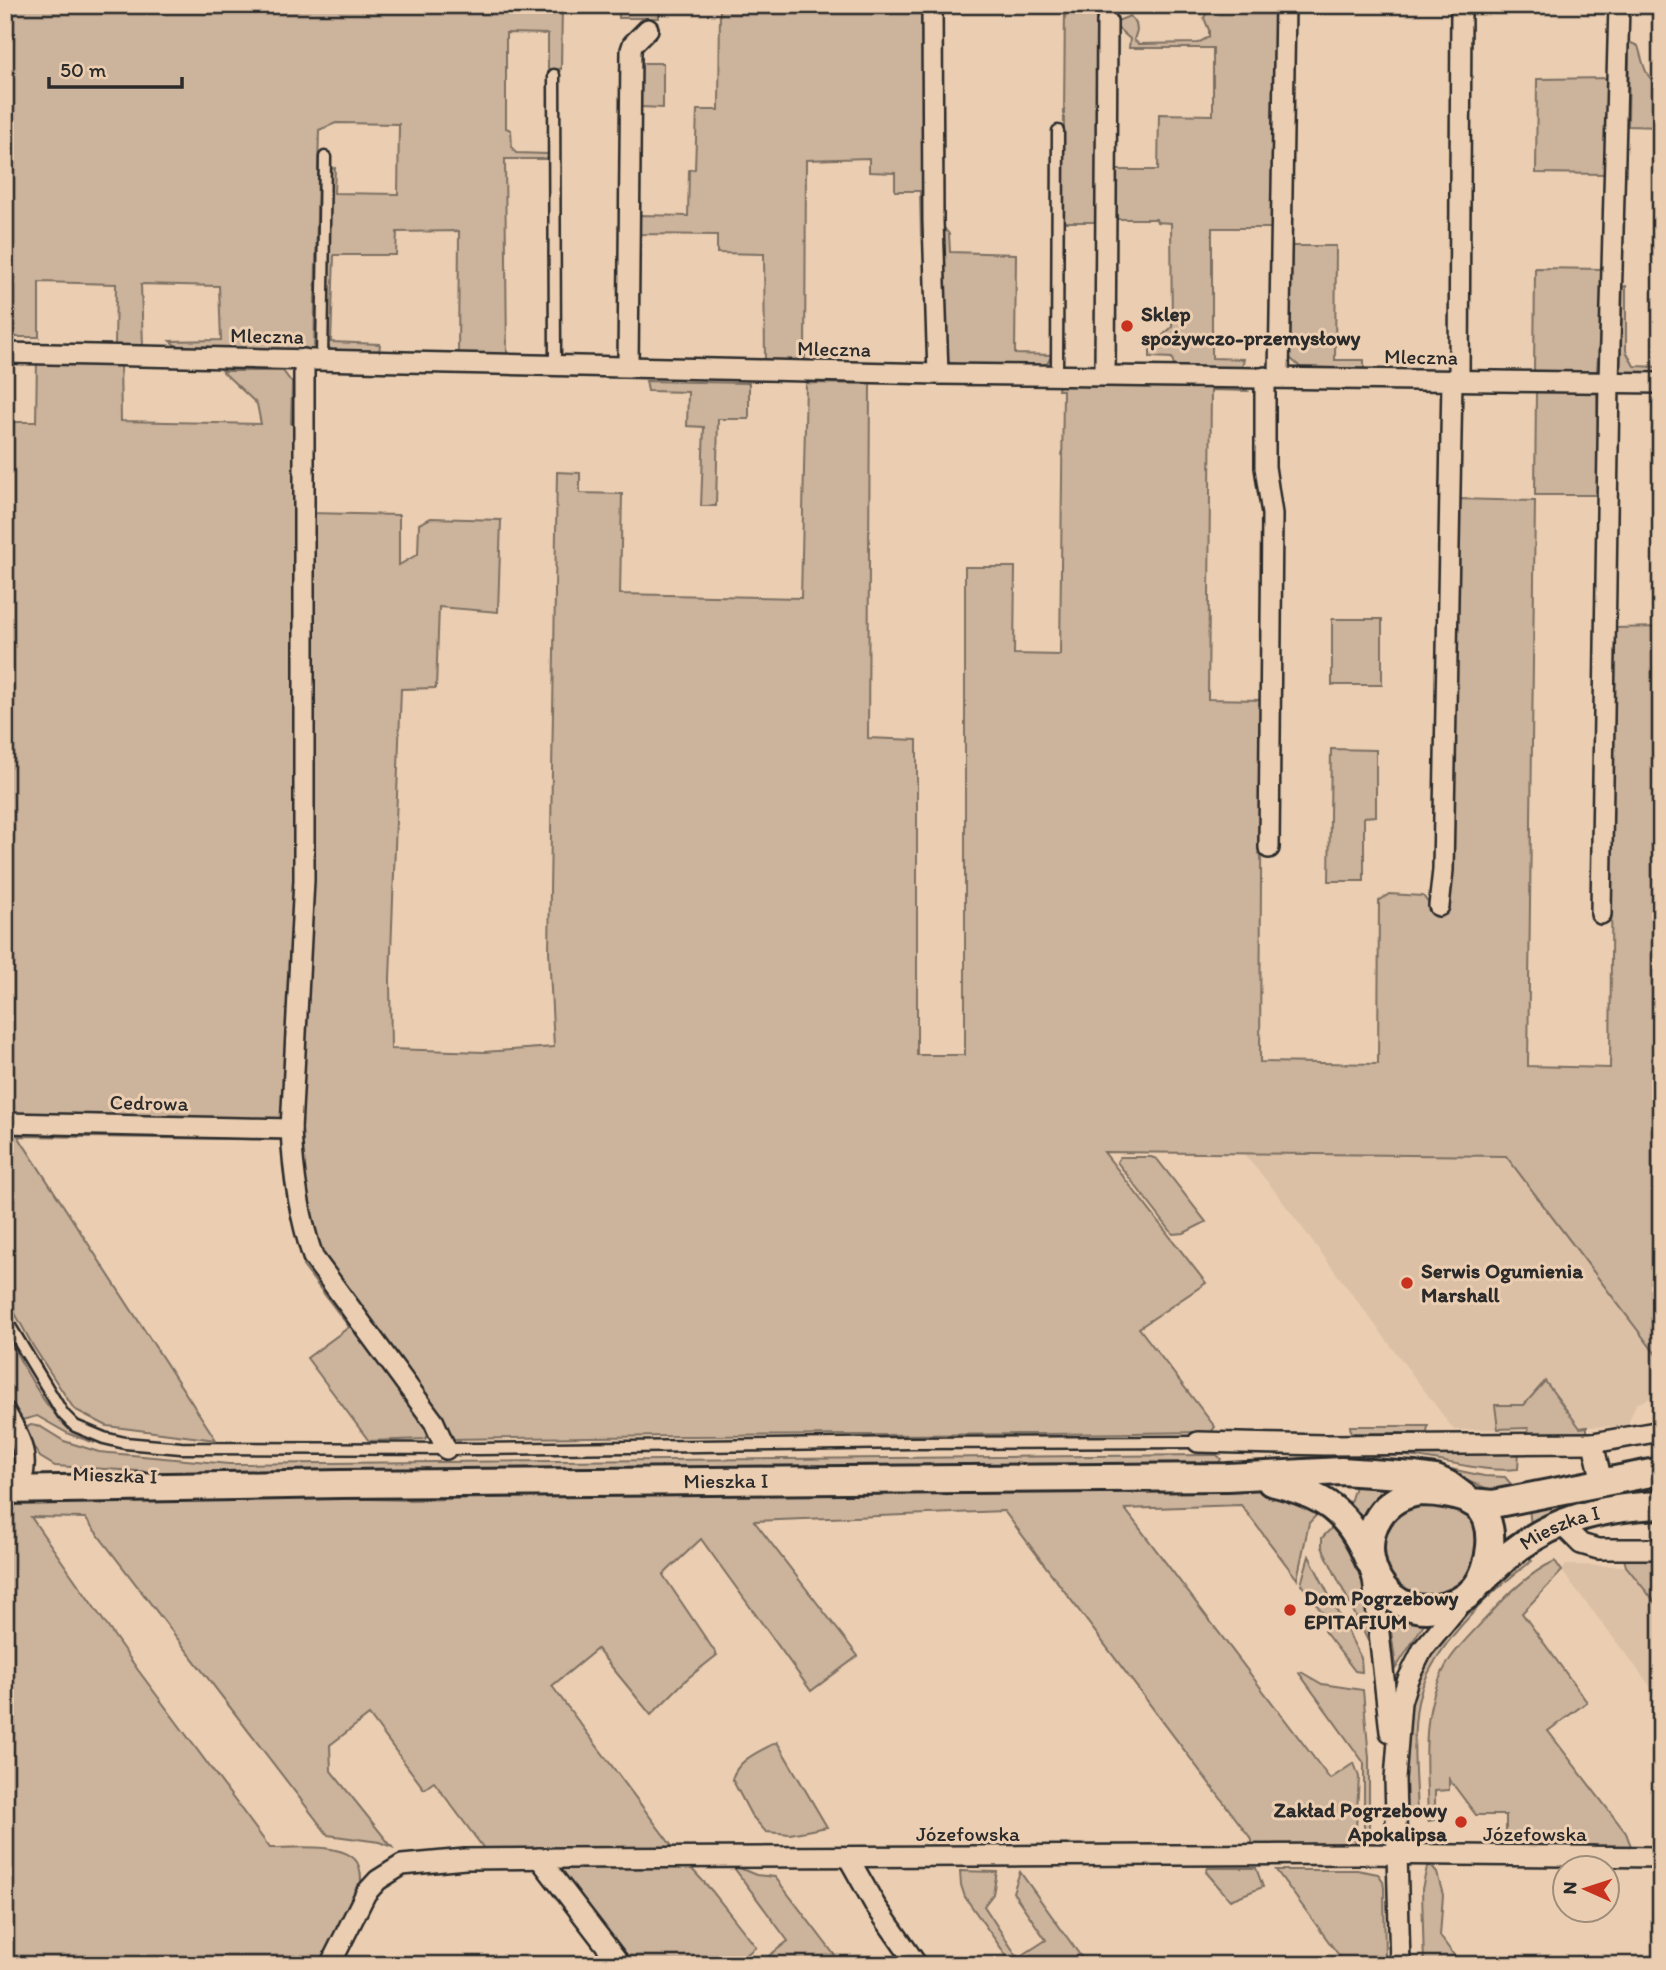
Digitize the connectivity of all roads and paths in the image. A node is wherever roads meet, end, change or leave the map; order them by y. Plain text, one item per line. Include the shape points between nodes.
1 (932, 5) edge
2 (1285, 5) edge
3 (1461, 5) edge
4 (1619, 5) edge
5 (1107, 21) dead end
6 (648, 29) dead end
7 (554, 75) dead end
8 (1058, 131) dead end
9 (325, 157) dead end
10 (5, 353) edge
11 (313, 360) junction
12 (555, 365) junction
13 (628, 366) junction
14 (938, 374) junction
15 (1057, 374) junction
16 (1105, 375) junction
17 (1272, 377) junction
18 (1455, 380) junction
19 (1609, 382) junction
20 (1661, 383) edge
21 (1269, 848) dead end
22 (1439, 906) dead end
23 (1601, 914) dead end
24 (5, 1123) edge
25 (291, 1129) junction
26 (5, 1318) edge
27 (5, 1412) edge
28 (1661, 1431) edge
29 (1198, 1442) joint
30 (1227, 1443) junction
31 (1593, 1443) junction
32 (446, 1449) junction
33 (1661, 1471) edge
34 (1227, 1477) junction
35 (11, 1481) edge
36 (1602, 1482) junction
37 (1471, 1502) junction
38 (1661, 1505) edge
39 (1560, 1523) junction
40 (1661, 1549) edge
41 (1372, 1569) junction
42 (1472, 1592) junction
43 (1395, 1779) junction
44 (1398, 1856) junction
45 (848, 1857) junction
46 (1661, 1857) edge
47 (539, 1858) junction
48 (330, 1965) edge
49 (621, 1965) edge
50 (917, 1965) edge
51 (1401, 1965) edge

1 - 14 street
2 - 17 street
3 - 18 street
4 - 19 street
5 - 16 street
6 - 13 street via 631,50
7 - 12 lane
8 - 15 lane
9 - 11 lane
10 - 11 street, Mleczna
11 - 12 street, Mleczna
11 - 25 street via 304,880
12 - 13 street, Mleczna
13 - 14 street, Mleczna
14 - 15 street, Mleczna
15 - 16 street, Mleczna
16 - 17 street, Mleczna
17 - 18 street, Mleczna
17 - 21 street via 1265,467 1272,514
18 - 19 street, Mleczna
18 - 22 street
19 - 20 street, Mleczna
19 - 23 street
24 - 25 street, Cedrowa
25 - 32 street via 298,1198 313,1257 434,1422
26 - 32 lane via 63,1414 75,1426 104,1438 181,1448
27 - 35 street via 25,1458
28 - 31 street
29 - 30 street
29 - 32 lane
30 - 31 street
30 - 34 street
31 - 36 street
33 - 36 street, Mieszka I
34 - 35 street, Mieszka I via 225,1486 140,1473
34 - 37 street via 1341,1471 1425,1477 1447,1484
34 - 41 street via 1302,1491 1336,1509 1349,1523
36 - 37 street, Mieszka I via 1511,1502
37 - 41 street via 1431,1492 1412,1493 1392,1502 1373,1527
37 - 42 street via 1486,1517 1490,1537 1487,1562
38 - 39 street, Mieszka I via 1606,1509
39 - 40 street via 1581,1544 1598,1549
39 - 42 street, Mieszka I via 1523,1543
41 - 42 street via 1386,1591 1419,1609 1448,1605
41 - 43 street
42 - 43 street via 1423,1649 1408,1679 1401,1702
43 - 44 street
44 - 45 street, Józefowska
44 - 46 street, Józefowska
44 - 51 street
45 - 47 street, Józefowska
45 - 50 street
47 - 48 street, Józefowska via 402,1865 366,1893
47 - 49 street

